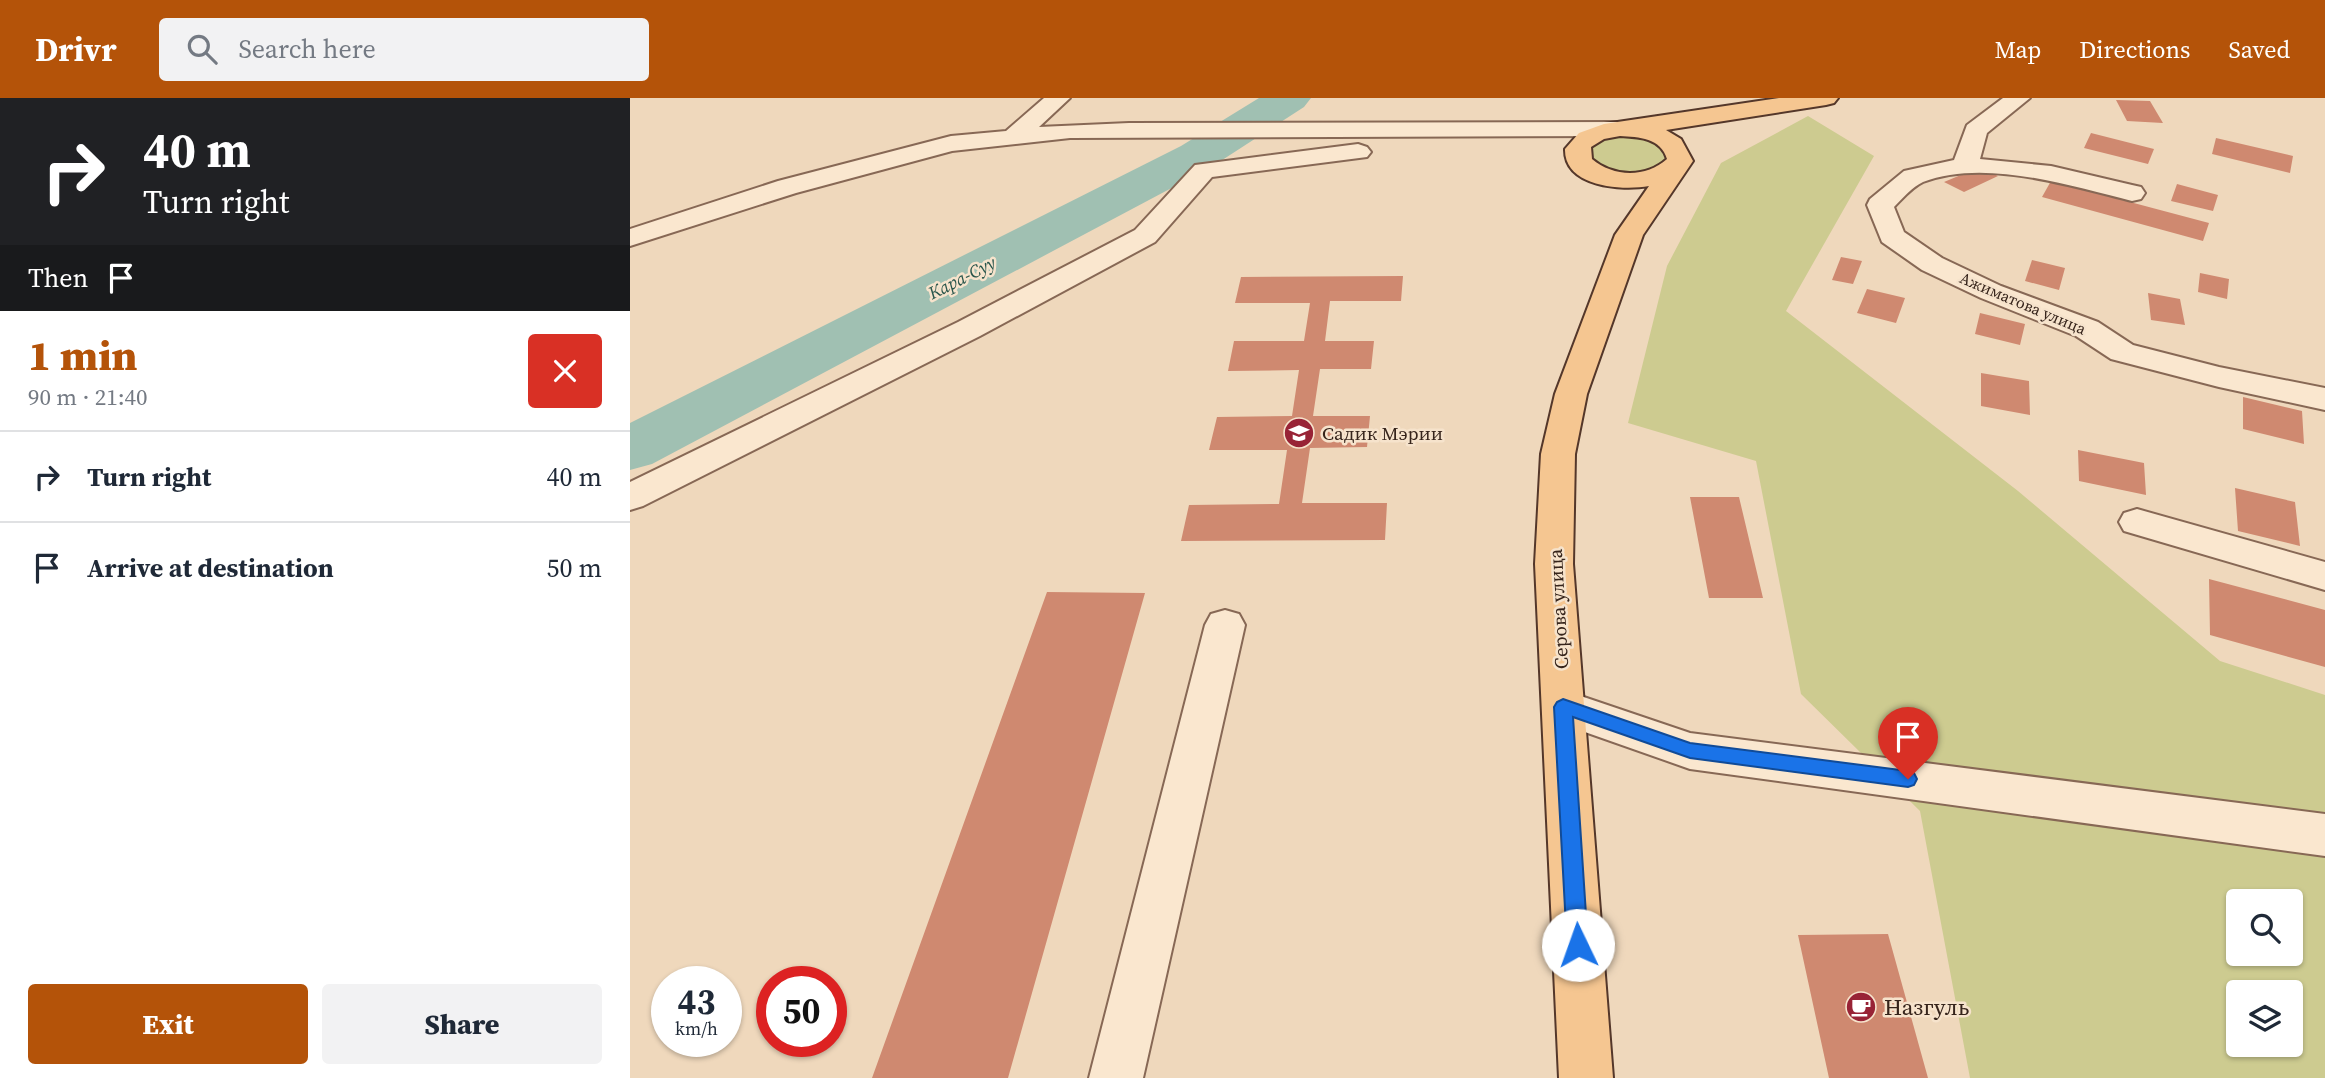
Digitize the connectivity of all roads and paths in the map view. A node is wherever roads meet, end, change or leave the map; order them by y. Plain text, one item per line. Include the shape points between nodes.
1 (1058, 98) edge
2 (1826, 98) edge
3 (2018, 98) edge
4 (1728, 112) junction
5 (1618, 129) junction
6 (1431, 131) junction
7 (1496, 131) junction
8 (1013, 137) junction
9 (1582, 164) junction
10 (1676, 165) junction
11 (1965, 165) junction
12 (2132, 193) dead end
13 (1629, 235) junction
14 (630, 238) edge
15 (2325, 399) edge
16 (630, 497) edge
17 (2137, 522) dead end
18 (2325, 576) edge
19 (1225, 625) dead end
20 (1563, 707) junction
21 (2325, 835) edge
22 (1116, 1078) edge
23 (1586, 1078) edge

1 - 8 street
2 - 4 main road
3 - 11 street via 1976,130
4 - 5 main road
4 - 10 main road, Серова улица
5 - 7 street
5 - 9 main road via 1600,132 1579,145
5 - 10 main road via 1656,134 1671,142 1679,151
6 - 7 street
6 - 8 street via 1070,131
6 - 16 street via 1370,150 1204,170 1145,236
7 - 9 street via 1531,139
8 - 14 street via 951,144 787,187
9 - 10 main road via 1608,177 1639,181 1659,177
9 - 13 main road via 1623,212
10 - 13 main road, Серова улица
11 - 12 street, Ажиматова улица via 2049,173
11 - 15 street, Ажиматова улица via 1911,178 1880,205 1892,236 1932,264 2087,329 2122,352
13 - 20 main road, Серова улица via 1571,394 1558,454 1554,564
17 - 18 street
19 - 22 street
20 - 21 street via 1690,751
20 - 23 main road, Серова улица

